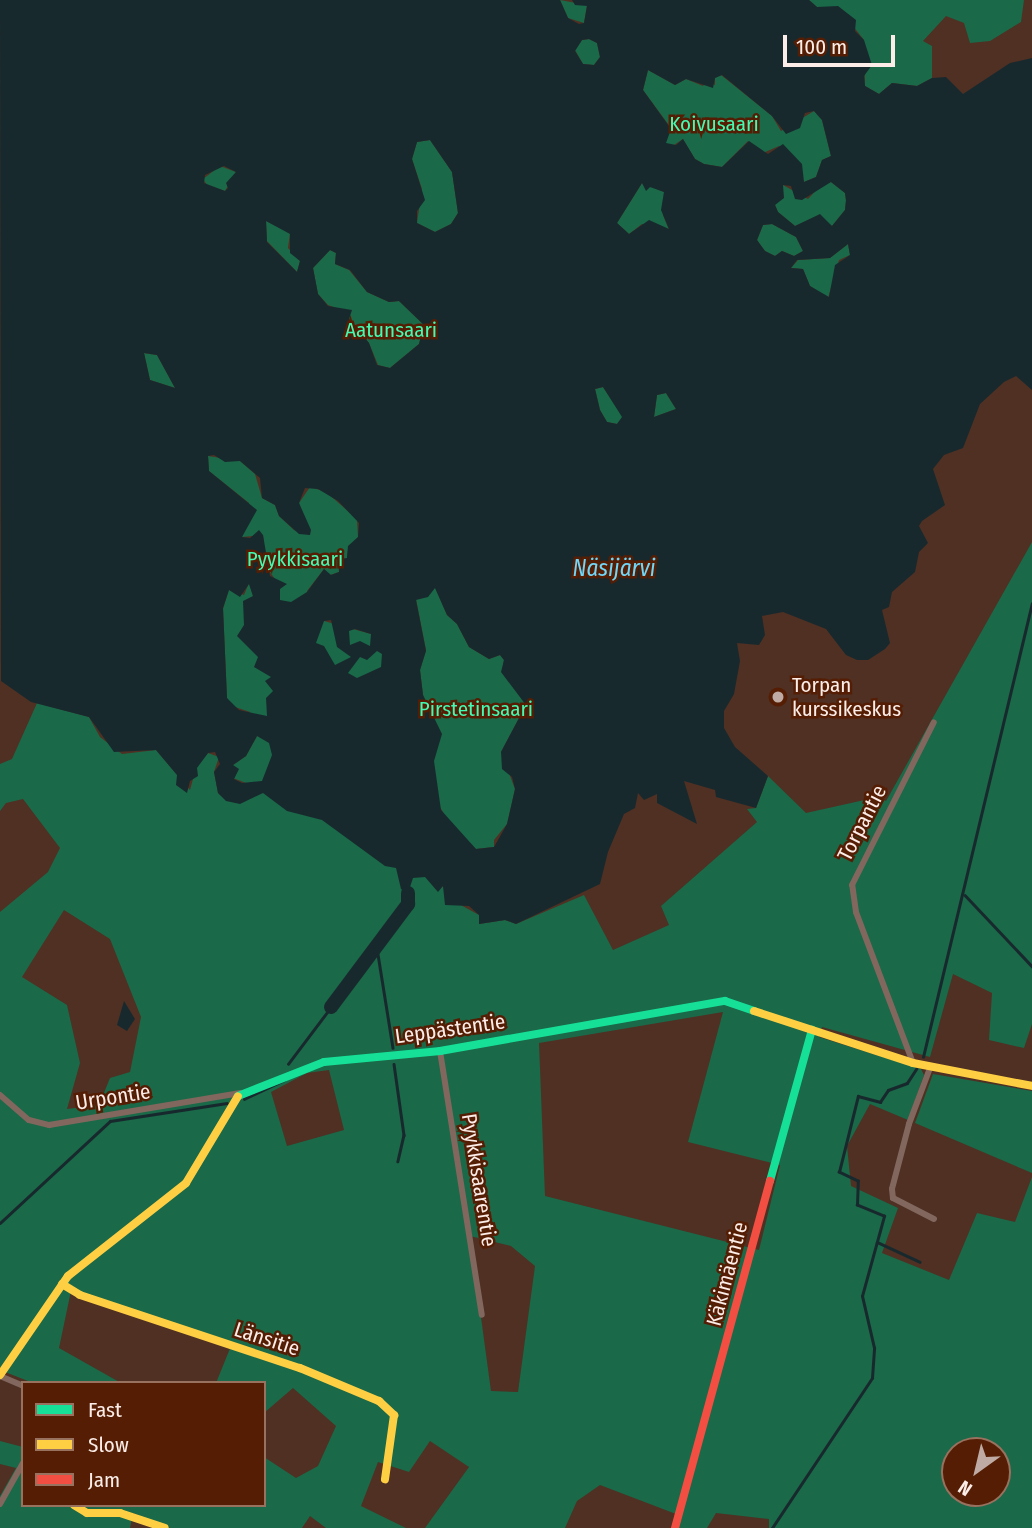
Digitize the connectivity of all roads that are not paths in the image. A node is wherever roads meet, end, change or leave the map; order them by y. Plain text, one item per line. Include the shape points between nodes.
1 (934, 722) dead end
2 (812, 1030) junction
3 (440, 1051) junction
4 (912, 1063) junction
5 (930, 1068) junction
6 (1032, 1086) edge
7 (240, 1093) junction
8 (0, 1096) edge
9 (934, 1219) dead end
10 (62, 1284) junction
11 (482, 1315) dead end
12 (0, 1375) edge
13 (21, 1385) edge
14 (21, 1474) edge
15 (385, 1479) dead end
16 (0, 1504) edge
17 (77, 1507) edge
18 (164, 1528) edge
19 (675, 1528) edge

1 - 4 street, Torpantie via 852,885 856,912
2 - 3 street, Leppästentie via 725,1000
2 - 4 street, Leppästentie
2 - 19 street, Käkimäentie
3 - 7 street, Leppästentie via 324,1062
3 - 11 street, Pyykkisaarentie
4 - 5 street, Leppästentie
5 - 6 street, Leppästentie
5 - 9 street via 892,1189 893,1198
7 - 8 street, Urpontie via 49,1125 29,1120
7 - 10 street via 186,1183
10 - 12 street
10 - 15 street, Länsitie via 80,1295 300,1368 379,1401 394,1415
12 - 13 street
14 - 16 street
17 - 18 street via 87,1513 120,1513

